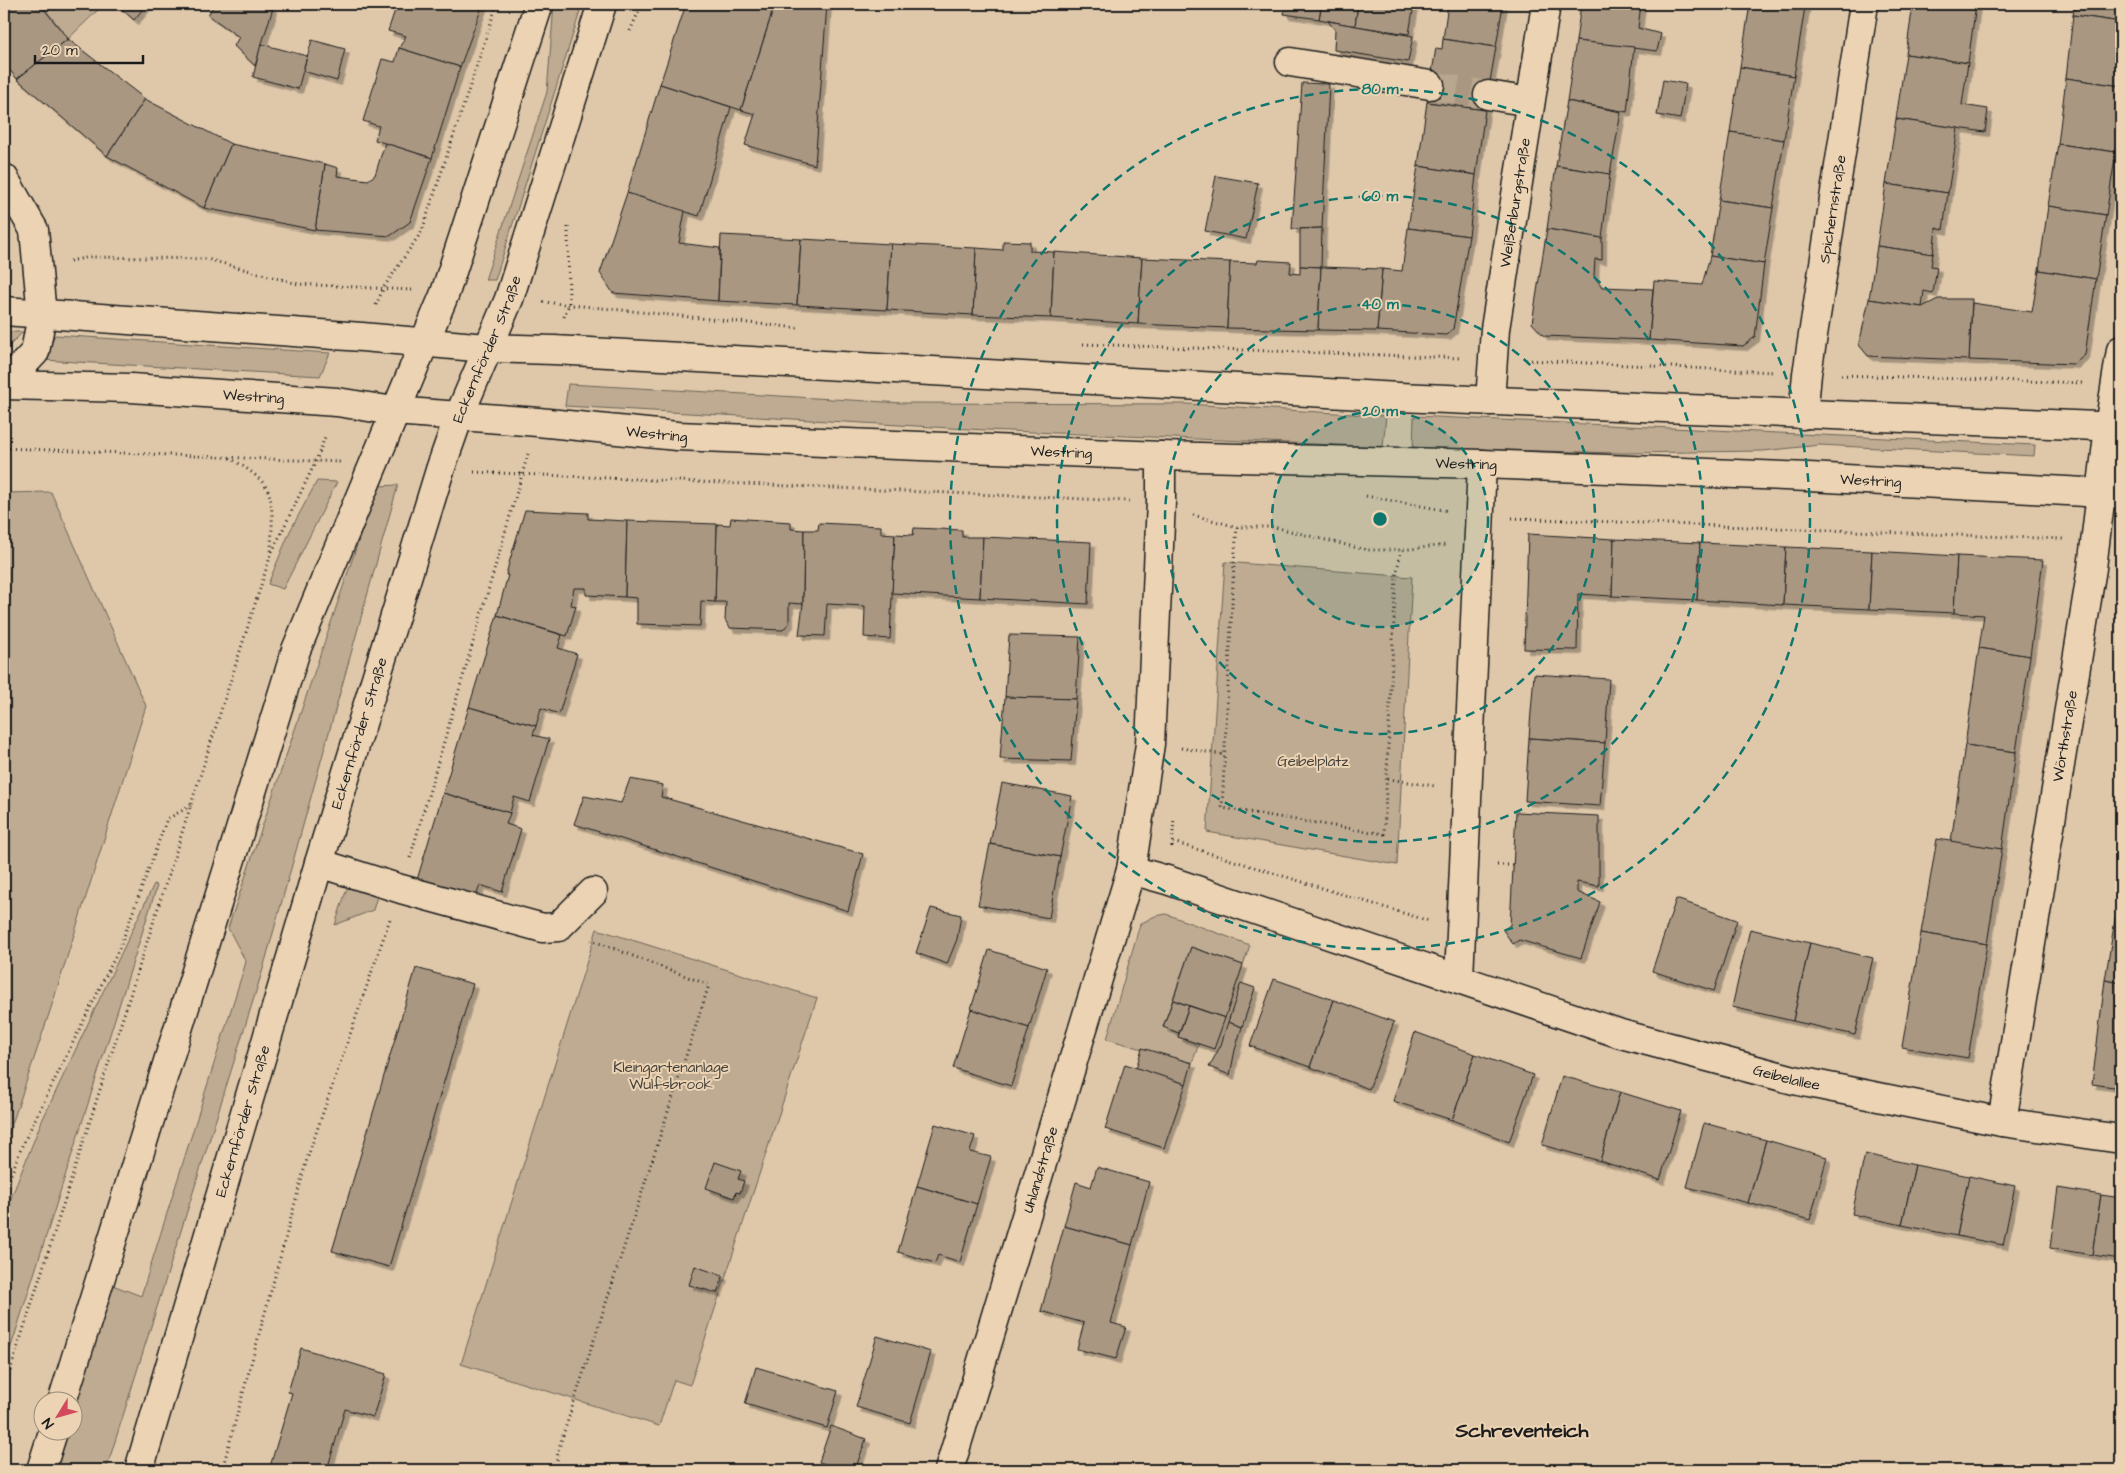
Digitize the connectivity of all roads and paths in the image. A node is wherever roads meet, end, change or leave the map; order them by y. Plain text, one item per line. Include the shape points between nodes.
1 (497, 4) edge
2 (538, 4) edge
3 (602, 4) edge
4 (642, 4) edge
5 (1546, 4) edge
6 (1864, 4) edge
7 (627, 38) dead end
8 (1290, 62) dead end
9 (1430, 85) tunnel mouth
10 (1488, 95) tunnel mouth
11 (1530, 102) junction
12 (4, 178) edge
13 (568, 221) dead end
14 (38, 267) junction
15 (384, 287) junction
16 (444, 292) junction
17 (509, 299) junction
18 (568, 304) junction
19 (4, 311) edge
20 (42, 314) junction
21 (804, 329) dead end
22 (362, 337) junction
23 (424, 342) junction
24 (1082, 344) dead end
25 (487, 348) junction
26 (2121, 350) edge
27 (1463, 358) dead end
28 (1525, 360) dead end
29 (1780, 372) dead end
30 (1841, 375) dead end
31 (2092, 383) dead end
32 (4, 385) edge
33 (1490, 401) junction
34 (337, 402) junction
35 (394, 411) junction
36 (1803, 415) junction
37 (459, 416) junction
38 (2115, 427) edge
39 (4, 448) edge
40 (1161, 456) junction
41 (229, 458) junction
42 (316, 461) junction
43 (1482, 464) junction
44 (1357, 494) dead end
45 (2111, 494) edge
46 (1161, 502) junction
47 (1480, 517) junction
48 (1237, 527) junction
49 (2067, 539) dead end
50 (1402, 550) junction
51 (271, 554) junction
52 (1176, 747) dead end
53 (1225, 755) junction
54 (1388, 779) junction
55 (1468, 790) junction
56 (192, 805) junction
57 (1173, 842) dead end
58 (319, 863) junction
59 (1502, 865) dead end
60 (1513, 865) dead end
61 (1131, 870) junction
62 (401, 889) junction
63 (592, 892) dead end
64 (1427, 920) dead end
65 (558, 927) junction
66 (1459, 978) junction
67 (2002, 1122) junction
68 (2121, 1140) edge
69 (4, 1193) edge
70 (4, 1390) edge
71 (65, 1392) edge
72 (50, 1442) edge
73 (41, 1470) edge
74 (139, 1470) edge
75 (222, 1470) edge
76 (556, 1470) edge
77 (949, 1470) edge

1 - 15 path via 422,231
2 - 16 main road
3 - 17 main road, Eckernförder Straße
4 - 7 path
5 - 11 main road, Weißenburgstraße
6 - 36 main road, Spichernstraße
8 - 9 main road
10 - 11 main road
11 - 33 main road, Weißenburgstraße via 1495,329
12 - 14 main road via 34,230
13 - 18 path
14 - 15 path via 90,257 206,259 298,284
14 - 20 main road
15 - 16 path
15 - 22 path
16 - 23 main road
17 - 18 path
17 - 25 main road, Eckernförder Straße
18 - 21 path
19 - 20 main road
20 - 22 main road
20 - 32 main road via 35,352
22 - 23 main road
23 - 25 main road
23 - 35 main road
24 - 27 path
25 - 33 main road
25 - 37 main road, Eckernförder Straße
26 - 38 main road, Wörthstraße
28 - 29 path
30 - 31 path
32 - 34 main road, Westring via 131,388
33 - 36 main road
34 - 35 main road, Westring
34 - 42 path
35 - 37 main road, Westring
35 - 71 main road via 296,650
36 - 38 main road
37 - 40 main road, Westring via 677,436
37 - 58 main road, Eckernförder Straße
38 - 45 main road, Wörthstraße
39 - 41 path
40 - 43 main road, Westring
40 - 46 main road
41 - 42 path
41 - 51 path via 249,470 267,489 271,502
42 - 51 path
43 - 45 main road, Westring via 1809,477
43 - 47 main road
44 - 47 path
45 - 67 main road, Wörthstraße via 2092,568
46 - 48 path via 1188,514
46 - 61 main road via 1150,744
46 - 62 path via 522,473
47 - 49 path
47 - 50 path via 1451,545
47 - 55 main road
48 - 50 path via 1274,527 1366,550
48 - 53 path
50 - 54 path via 1396,576
51 - 56 path
52 - 53 path
53 - 54 path via 1222,808 1384,834
54 - 55 path
55 - 66 main road
56 - 69 path via 167,819 120,946 22,1146
56 - 70 path
57 - 64 path
58 - 62 main road
58 - 74 main road, Eckernförder Straße
59 - 60 path
61 - 66 main road
61 - 77 main road, Uhlandstraße
62 - 65 main road via 543,928
62 - 75 path via 307,1159
63 - 65 main road
65 - 76 path via 709,985 558,1451
66 - 67 main road, Geibelallee via 1621,1034 1784,1077
67 - 68 main road, Geibelallee
72 - 73 main road

